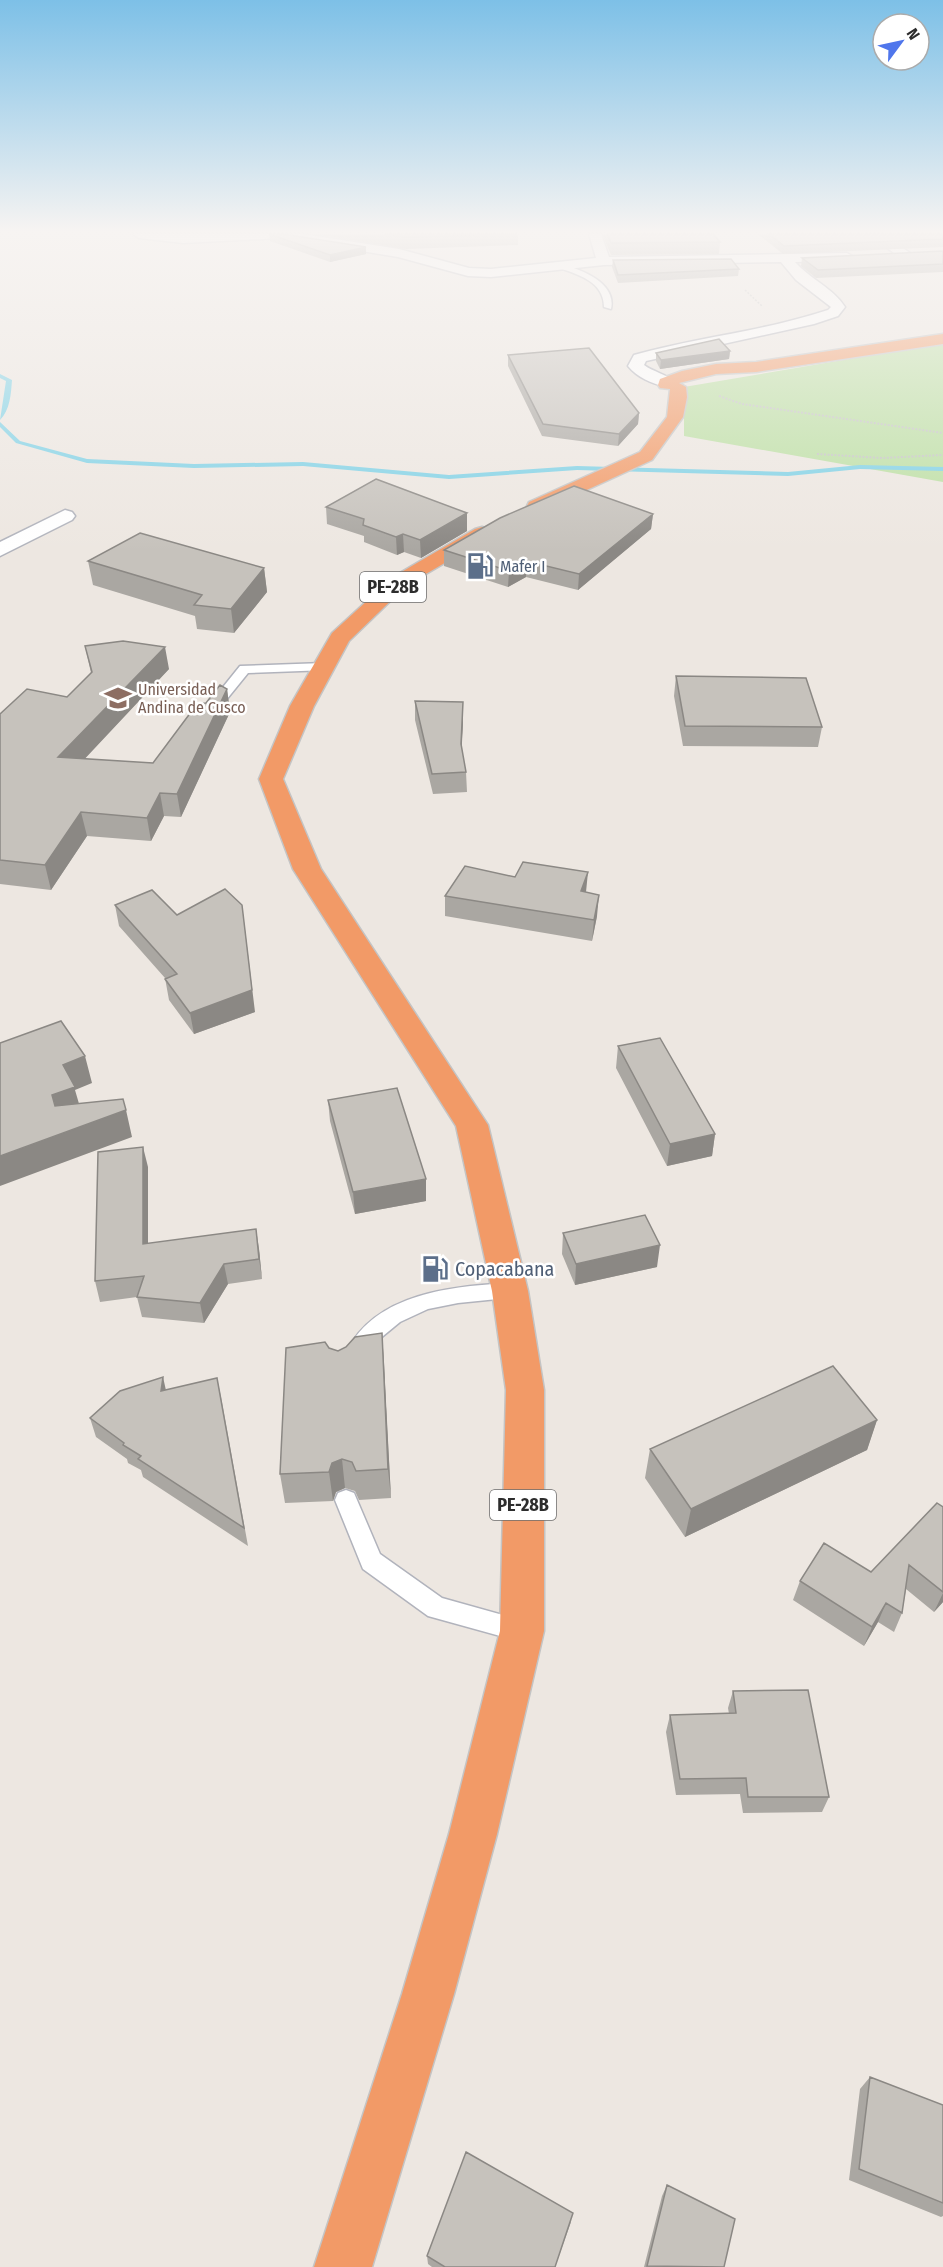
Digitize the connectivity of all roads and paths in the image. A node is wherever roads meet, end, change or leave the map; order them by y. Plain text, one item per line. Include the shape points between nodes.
1 (721, 340) edge
2 (938, 340) edge
3 (673, 384) junction
4 (716, 395) dead end
5 (669, 426) junction
6 (943, 433) edge
7 (817, 454) dead end
8 (943, 455) edge
9 (517, 515) edge
10 (65, 516) dead end
11 (497, 524) edge
12 (0, 550) edge
13 (324, 667) junction
14 (202, 722) edge
15 (510, 1291) junction
16 (340, 1370) edge
17 (346, 1500) dead end
18 (522, 1631) junction
19 (343, 2267) edge

1 - 3 street via 639,358 636,366 647,375
2 - 3 highway via 756,367 718,379
3 - 5 highway via 679,397
3 - 5 highway via 656,391 656,404
4 - 6 path via 742,404
5 - 9 highway via 646,456
7 - 8 path via 882,458
10 - 12 street
11 - 13 highway, PE-28B via 399,580 340,638
13 - 14 lane via 244,669
13 - 15 highway, PE-28B via 302,706 271,779 307,869 472,1125
15 - 16 lane via 460,1294 419,1302 380,1326
15 - 18 highway, PE-28B via 525,1390
17 - 18 lane via 371,1561 436,1608
18 - 19 highway, PE-28B via 473,1834 428,1994

